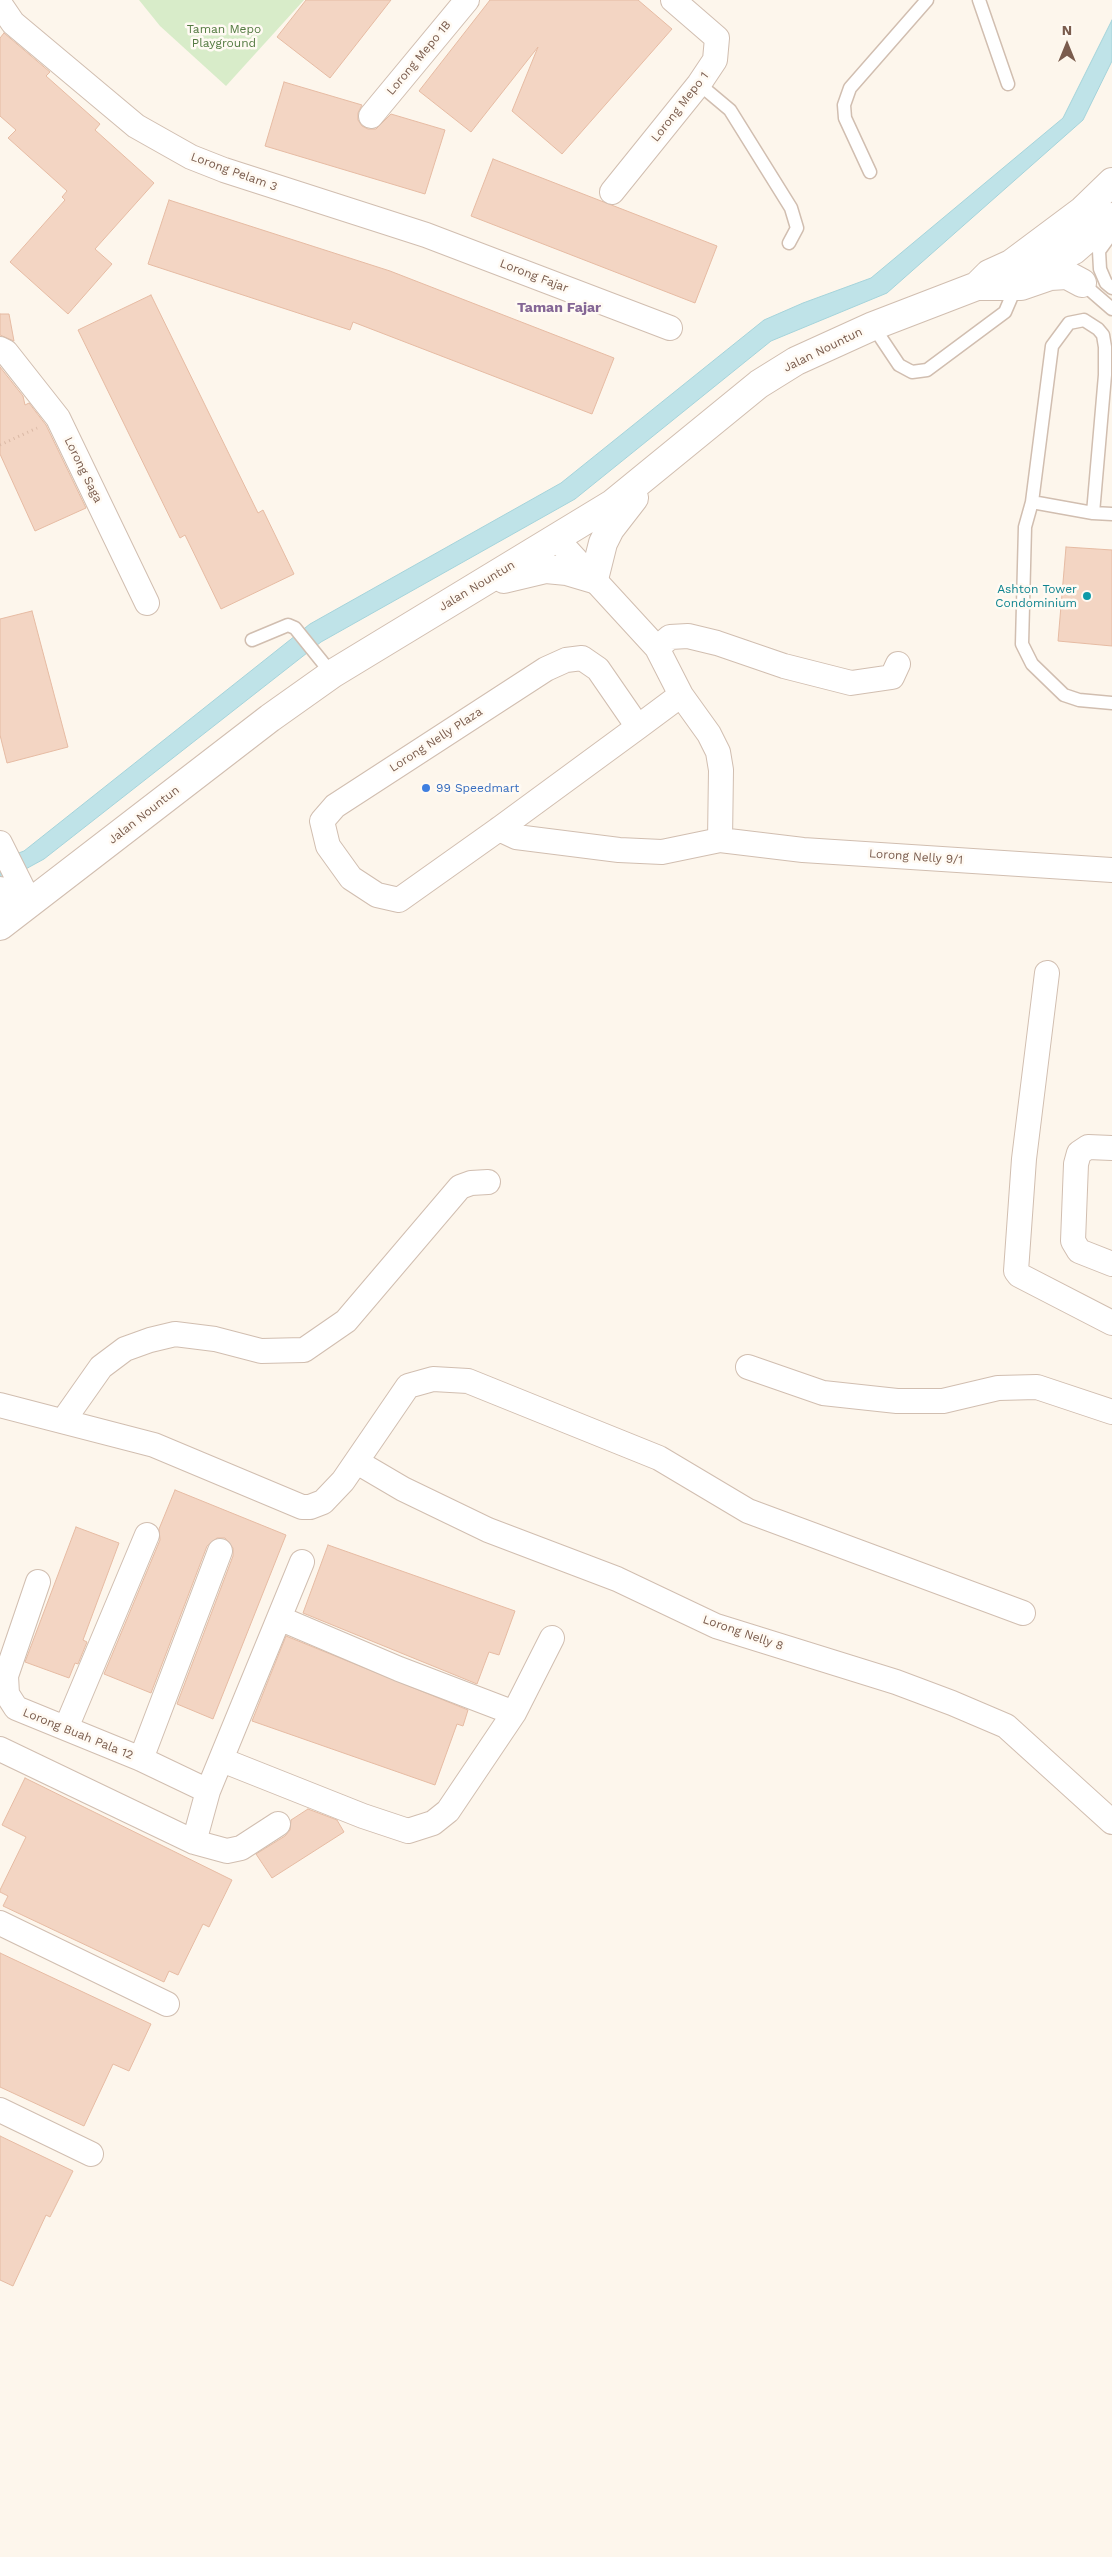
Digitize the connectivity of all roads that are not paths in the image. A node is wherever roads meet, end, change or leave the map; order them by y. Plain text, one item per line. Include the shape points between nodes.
1 (468, 0) edge
2 (672, 0) edge
3 (927, 0) edge
4 (979, 0) edge
5 (4, 20) edge
6 (700, 84) junction
7 (1008, 84) dead end
8 (371, 116) dead end
9 (870, 172) dead end
10 (1112, 182) edge
11 (612, 192) dead end
12 (1112, 198) edge
13 (1112, 217) edge
14 (1112, 233) edge
15 (426, 235) joint
16 (789, 243) dead end
17 (1074, 250) junction
18 (1082, 283) junction
19 (1010, 285) junction
20 (977, 286) junction
21 (1112, 288) edge
22 (1112, 309) edge
23 (873, 326) junction
24 (670, 328) dead end
25 (0, 350) edge
26 (656, 469) junction
27 (1032, 502) junction
28 (1093, 513) junction
29 (1112, 514) edge
30 (556, 538) junction
31 (594, 579) junction
32 (476, 587) junction
33 (147, 603) dead end
34 (252, 640) dead end
35 (657, 648) junction
36 (324, 663) junction
37 (898, 664) dead end
38 (681, 695) junction
39 (1112, 703) edge
40 (638, 727) junction
41 (499, 829) junction
42 (720, 840) junction
43 (0, 843) edge
44 (1112, 870) edge
45 (0, 889) edge
46 (15, 915) edge
47 (1047, 973) dead end
48 (1112, 1148) edge
49 (488, 1182) dead end
50 (1112, 1264) edge
51 (1112, 1323) edge
52 (748, 1367) dead end
53 (0, 1405) edge
54 (1112, 1412) edge
55 (62, 1421) junction
56 (357, 1462) junction
57 (147, 1535) dead end
58 (220, 1551) dead end
59 (302, 1562) dead end
60 (38, 1582) dead end
61 (1023, 1613) dead end
62 (279, 1618) junction
63 (552, 1638) dead end
64 (514, 1713) junction
65 (66, 1728) junction
66 (0, 1749) edge
67 (141, 1759) junction
68 (222, 1760) junction
69 (208, 1791) junction
70 (1112, 1822) edge
71 (278, 1824) dead end
72 (194, 1842) junction
73 (0, 1923) edge
74 (167, 2004) dead end
75 (0, 2110) edge
76 (91, 2154) dead end

1 - 8 street, Lorong Mepo 1B
2 - 6 street, Lorong Mepo 1 via 717,38 715,60
3 - 9 lane via 850,88 844,105 845,118
4 - 7 lane
5 - 15 street, Lorong Pelam 3 via 136,126 191,157
6 - 11 street, Lorong Mepo 1
6 - 16 lane via 730,110 791,208 797,228
10 - 20 street, Jalan Nountun via 1082,211 1011,264 989,274
12 - 17 street via 1074,240
13 - 17 street
14 - 21 lane via 1099,251 1100,269
15 - 24 street, Lorong Fajar
17 - 18 street
17 - 19 street via 1018,276
18 - 19 street, Jalan Nountun via 1067,275 1050,276 1021,286
18 - 22 lane
19 - 20 street, Jalan Nountun
19 - 23 lane via 1011,298 1005,312 927,370 912,372 899,365
20 - 23 street, Jalan Nountun
23 - 26 street, Jalan Nountun via 796,361 759,384
25 - 33 street, Lorong Saga via 6,352 58,418
26 - 30 street, Jalan Nountun via 612,504
26 - 31 street via 610,529 603,542
27 - 28 lane
27 - 28 lane via 1052,346 1070,323 1084,320 1103,335 1106,348
27 - 39 lane via 1025,526 1022,644 1032,664 1064,695
28 - 29 lane
30 - 31 street
30 - 32 street, Jalan Nountun
31 - 32 street via 546,569
31 - 35 street
32 - 36 street, Jalan Nountun
34 - 36 lane via 288,625 295,628
35 - 37 street via 670,637 688,636 851,683 892,677
35 - 38 street
36 - 46 street, Jalan Nountun via 245,735
38 - 40 street
38 - 42 street via 718,752 722,770
40 - 41 street
40 - 41 street, Lorong Nelly Plaza via 598,668 582,658 566,660 546,668 335,806 322,821 328,846 351,878 377,895 399,900
41 - 42 street, Lorong Nelly 9/1 via 516,837 619,850 662,852
42 - 44 street, Lorong Nelly 9/1 via 803,850
43 - 46 street
45 - 46 street
47 - 51 street via 1024,1159 1016,1271 1027,1280
48 - 50 street via 1088,1147 1079,1153 1073,1241 1078,1251
49 - 55 street via 471,1183 460,1188 346,1321 304,1350 261,1351 215,1339 175,1334 150,1340 125,1349 101,1367
52 - 54 street via 824,1393 897,1401 943,1401 998,1388 1037,1387
53 - 55 street
55 - 56 street via 154,1445 302,1507 323,1502
56 - 61 street via 408,1386 433,1379 468,1382 659,1458 748,1511
56 - 70 street, Lorong Nelly 8 via 403,1489 488,1530 617,1579 716,1626 896,1682 1006,1726
57 - 65 street
58 - 67 street
59 - 62 street
60 - 65 street, Lorong Buah Pala 12 via 6,1676 7,1694 16,1708
62 - 64 street
62 - 68 street
63 - 64 street
64 - 68 street via 448,1811 433,1823 408,1831
65 - 67 street, Lorong Buah Pala 12
66 - 72 street
67 - 69 street, Lorong Buah Pala 12
68 - 69 street
69 - 72 street
71 - 72 street via 241,1848 227,1851
73 - 74 street
75 - 76 street

